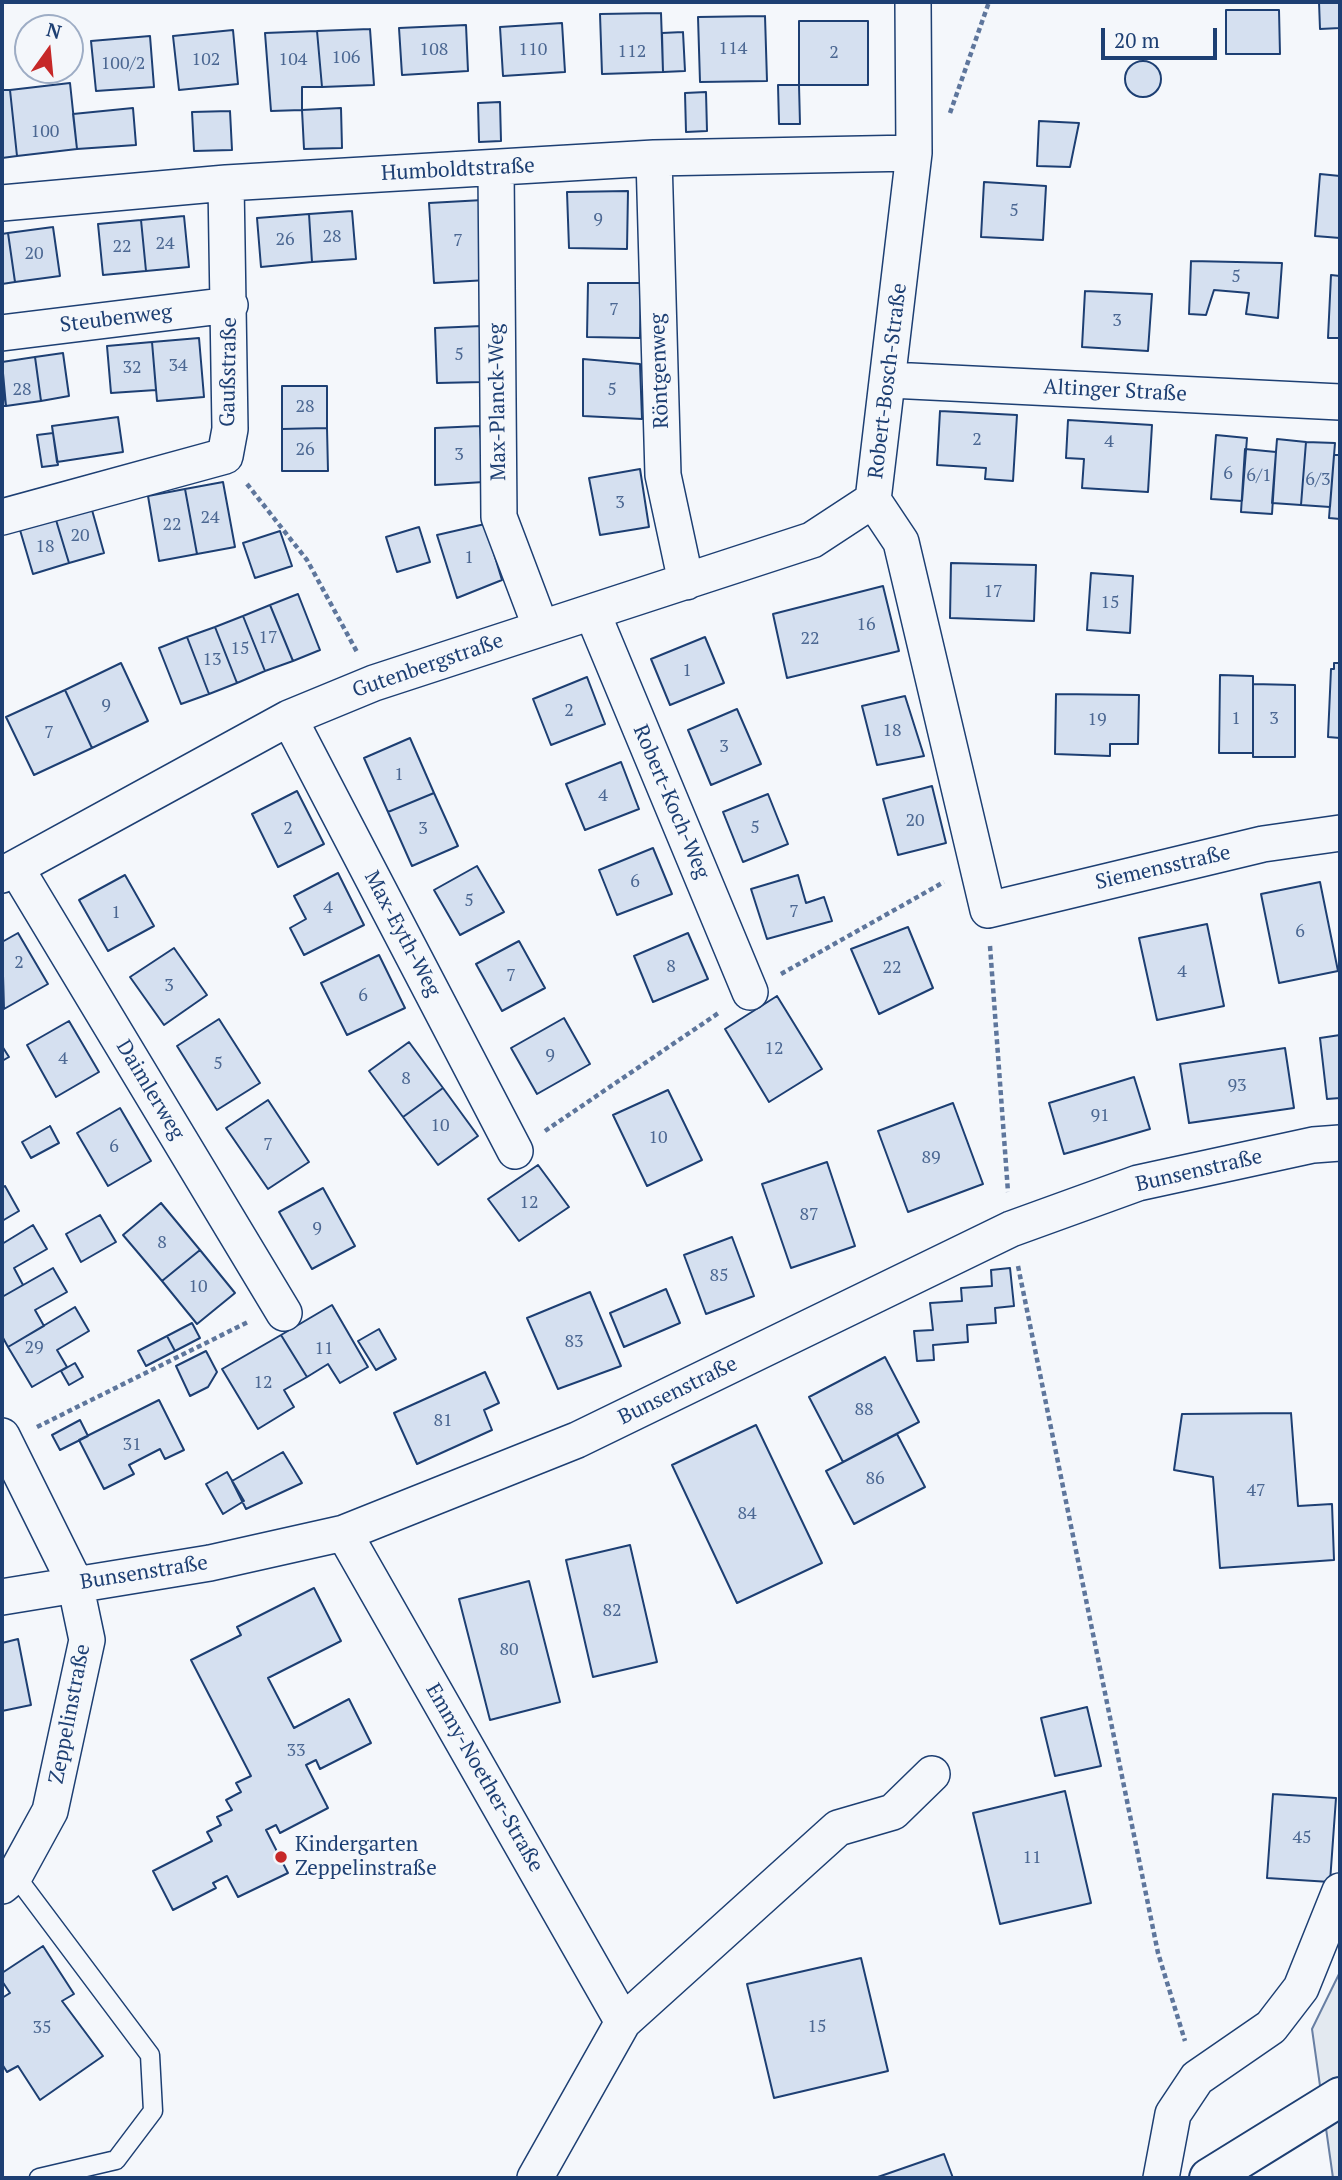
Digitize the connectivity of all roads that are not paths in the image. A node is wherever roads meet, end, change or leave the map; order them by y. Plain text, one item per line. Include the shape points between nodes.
1 (913, 2) edge
2 (914, 153) junction
3 (654, 158) junction
4 (496, 168) junction
5 (226, 183) junction
6 (2, 203) edge
7 (230, 305) junction
8 (2, 333) edge
9 (890, 380) junction
10 (1340, 402) edge
11 (873, 500) junction
12 (2, 517) edge
13 (686, 582) junction
14 (592, 612) junction
15 (541, 628) junction
16 (289, 718) junction
17 (1340, 834) edge
18 (9, 871) edge
19 (988, 910) joint
20 (750, 992) dead end
21 (1340, 1143) edge
22 (515, 1151) dead end
23 (282, 1309) road end
24 (4, 1440) edge
25 (344, 1533) junction
26 (75, 1583) junction
27 (2, 1597) edge
28 (932, 1774) dead end
29 (9, 1880) edge
30 (1340, 1891) edge
31 (623, 2022) junction
32 (1340, 2097) edge
33 (39, 2178) edge
34 (535, 2178) edge
35 (1161, 2178) edge
36 (1209, 2178) edge

1 - 2 street, Robert-Bosch-Straße
2 - 3 street, Humboldtstraße
2 - 9 street, Robert-Bosch-Straße
3 - 4 street, Humboldtstraße
3 - 13 street, Röntgenweg via 663,475
4 - 5 street, Humboldtstraße
4 - 15 street, Max-Planck-Weg via 499,517
5 - 6 street, Humboldtstraße
5 - 7 street, Gaußstraße
7 - 8 street, Steubenweg
7 - 12 street, Gaußstraße via 230,429 225,456
9 - 10 street, Altinger Straße
9 - 11 street, Robert-Bosch-Straße
11 - 13 street, Gutenbergstraße via 812,540
11 - 19 street, Robert-Bosch-Straße via 901,542
13 - 14 street, Gutenbergstraße
14 - 15 street, Gutenbergstraße
14 - 20 street, Robert-Koch-Weg
15 - 16 street, Gutenbergstraße via 374,683
16 - 18 street, Gutenbergstraße
16 - 22 street, Max-Eyth-Weg
17 - 19 street, Siemensstraße via 1263,844
18 - 23 street, Daimlerweg
21 - 25 street, Bunsenstraße via 1138,1184 1011,1229 577,1440
24 - 26 street, Zeppelinstraße
25 - 26 street, Bunsenstraße via 210,1563
25 - 31 street, Emmy-Noether-Straße
26 - 27 street, Bunsenstraße
26 - 29 street, Zeppelinstraße via 87,1640 50,1811
28 - 31 street via 893,1812 838,1828
29 - 33 lane, Zeppelinstraße via 150,2055 153,2111 116,2160
30 - 35 street via 1301,1988 1271,2028 1197,2078 1173,2114
31 - 34 street
32 - 36 street

